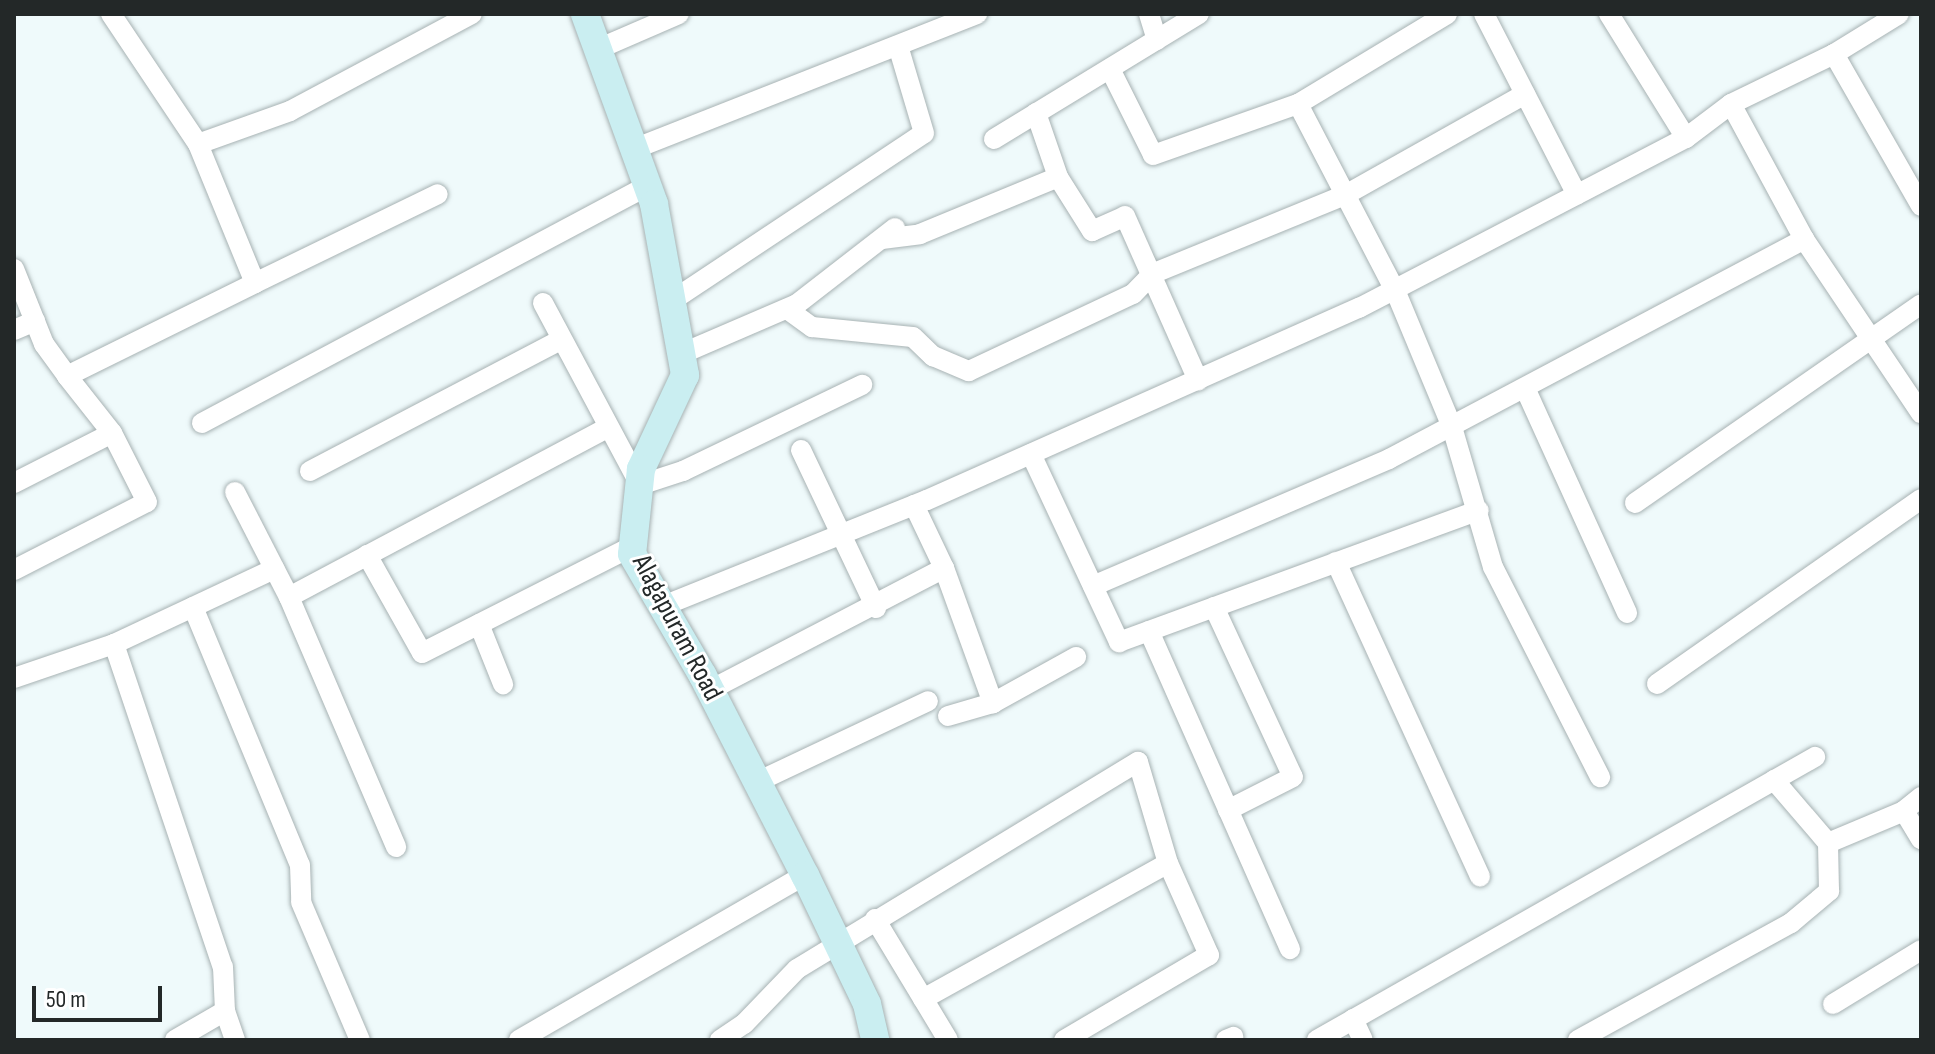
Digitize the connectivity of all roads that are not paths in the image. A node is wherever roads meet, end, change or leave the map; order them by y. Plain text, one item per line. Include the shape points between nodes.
1 (111, 14) edge
2 (472, 14) edge
3 (585, 14) edge
4 (679, 14) edge
5 (977, 14) edge
6 (1149, 14) edge
7 (1199, 14) edge
8 (1447, 14) edge
9 (1484, 14) edge
10 (1609, 14) edge
11 (1899, 14) edge
12 (1157, 40) junction
13 (898, 46) junction
14 (598, 49) junction
15 (1834, 54) junction
16 (1110, 69) junction
17 (1525, 94) junction
18 (1298, 104) junction
19 (1731, 104) junction
20 (1036, 113) junction
21 (1686, 138) junction
22 (994, 139) dead end
23 (198, 144) junction
24 (634, 149) junction
25 (1058, 177) junction
26 (647, 186) junction
27 (438, 194) dead end
28 (1347, 194) junction
29 (1577, 195) junction
30 (1921, 206) edge
31 (1804, 239) junction
32 (14, 269) edge
33 (1152, 274) junction
34 (255, 283) junction
35 (1395, 290) junction
36 (673, 300) junction
37 (543, 303) dead end
38 (1921, 304) edge
39 (787, 309) junction
40 (35, 321) junction
41 (14, 330) edge
42 (1870, 338) junction
43 (562, 339) junction
44 (681, 354) junction
45 (67, 376) junction
46 (1198, 380) junction
47 (862, 385) dead end
48 (1525, 388) junction
49 (1921, 413) edge
50 (202, 423) dead end
51 (609, 427) junction
52 (1452, 427) junction
53 (112, 433) junction
54 (801, 450) dead end
55 (1031, 454) junction
56 (310, 471) dead end
57 (14, 483) edge
58 (640, 485) junction
59 (235, 492) dead end
60 (1921, 499) edge
61 (1635, 503) dead end
62 (914, 505) junction
63 (1479, 510) junction
64 (841, 534) junction
65 (633, 546) junction
66 (367, 555) junction
67 (1336, 562) junction
68 (944, 568) junction
69 (274, 569) junction
70 (14, 570) edge
71 (1093, 586) junction
72 (289, 597) junction
73 (663, 606) junction
74 (193, 607) junction
75 (1214, 607) junction
76 (876, 608) junction
77 (1627, 613) dead end
78 (479, 624) junction
79 (1149, 631) junction
80 (114, 644) junction
81 (1076, 657) dead end
82 (14, 678) edge
83 (503, 684) dead end
84 (1657, 684) dead end
85 (710, 690) junction
86 (928, 701) dead end
87 (993, 703) junction
88 (948, 716) dead end
89 (1815, 757) dead end
90 (1600, 777) dead end
91 (1774, 780) junction
92 (757, 782) junction
93 (1921, 797) edge
94 (1228, 810) junction
95 (1904, 811) junction
96 (1921, 839) edge
97 (1828, 843) junction
98 (396, 847) dead end
99 (1168, 863) junction
100 (805, 875) junction
101 (1480, 877) dead end
102 (875, 919) junction
103 (837, 942) junction
104 (1290, 949) dead end
105 (1921, 950) edge
106 (923, 999) junction
107 (1833, 1004) dead end
108 (225, 1011) junction
109 (1353, 1019) junction
110 (175, 1040) edge
111 (235, 1040) edge
112 (360, 1040) edge
113 (519, 1040) edge
114 (720, 1040) edge
115 (875, 1040) edge
116 (948, 1040) edge
117 (1064, 1040) edge
118 (1317, 1040) edge
119 (1363, 1040) edge
120 (1578, 1040) edge

1 - 23 street
2 - 23 street via 290,111
3 - 14 main road, Alagapuram Road
4 - 14 street
5 - 13 street
6 - 12 street
7 - 12 street
8 - 18 street
9 - 17 street
10 - 21 street
11 - 15 street
12 - 16 street
13 - 24 street
13 - 36 street via 924,133
14 - 24 main road, Alagapuram Road
15 - 19 street
15 - 30 street
16 - 18 street via 1153,155
16 - 20 street
17 - 28 street
17 - 29 street
18 - 28 street
19 - 21 street
19 - 31 street
20 - 22 street
20 - 25 street
21 - 29 street
23 - 34 street
24 - 26 main road, Alagapuram Road
25 - 33 street via 1092,231 1125,216
25 - 39 street via 920,234 888,234
26 - 36 main road, Alagapuram Road
26 - 50 street
27 - 34 street
28 - 33 street
28 - 35 street
29 - 35 street
31 - 42 street
31 - 48 street
32 - 40 street
33 - 39 street via 1133,294 969,371 933,356 913,337 812,327
33 - 46 street
34 - 45 street
35 - 46 street
35 - 52 street
36 - 44 main road, Alagapuram Road
37 - 43 street
38 - 42 street
39 - 44 street
40 - 41 street
40 - 45 street
42 - 49 street
42 - 61 street
43 - 51 street
43 - 56 street
44 - 58 main road, Alagapuram Road via 685,375 641,469
45 - 53 street
46 - 55 street
47 - 58 street via 683,471
48 - 52 street
48 - 77 street
51 - 58 street
51 - 66 street
52 - 63 street
52 - 71 street
53 - 57 street
53 - 70 street via 147,502
54 - 64 street
55 - 62 street
55 - 71 street
58 - 65 main road, Alagapuram Road
59 - 69 street
60 - 84 street
62 - 64 street
62 - 68 street
63 - 67 street
63 - 90 street via 1493,567
64 - 73 street
64 - 76 street
65 - 73 main road, Alagapuram Road via 632,554
65 - 78 street
66 - 72 street
66 - 78 street via 422,653
67 - 75 street
67 - 101 street
68 - 76 street
68 - 87 street
69 - 72 street
69 - 74 street
71 - 79 street via 1119,642
72 - 98 street
73 - 85 main road, Alagapuram Road
74 - 80 street
74 - 112 street via 300,865 301,902
75 - 79 street
75 - 94 street via 1293,777
76 - 85 street
78 - 83 street
79 - 94 street
80 - 82 street
80 - 108 street via 223,967
81 - 87 street
85 - 92 main road, Alagapuram Road
86 - 92 street
87 - 88 street
89 - 91 street
91 - 97 street
91 - 109 street
92 - 100 main road, Alagapuram Road
93 - 95 street
94 - 104 street
95 - 96 street
95 - 97 street
97 - 120 street via 1829,891 1791,923
99 - 102 street via 1138,762
99 - 106 street
99 - 117 street via 1209,955
100 - 103 main road, Alagapuram Road
100 - 113 street
102 - 103 street
102 - 106 street
103 - 114 street via 797,969 744,1024
103 - 115 main road, Alagapuram Road via 867,1004
105 - 107 street
106 - 116 street
108 - 110 street
108 - 111 street
109 - 118 street
109 - 119 street

